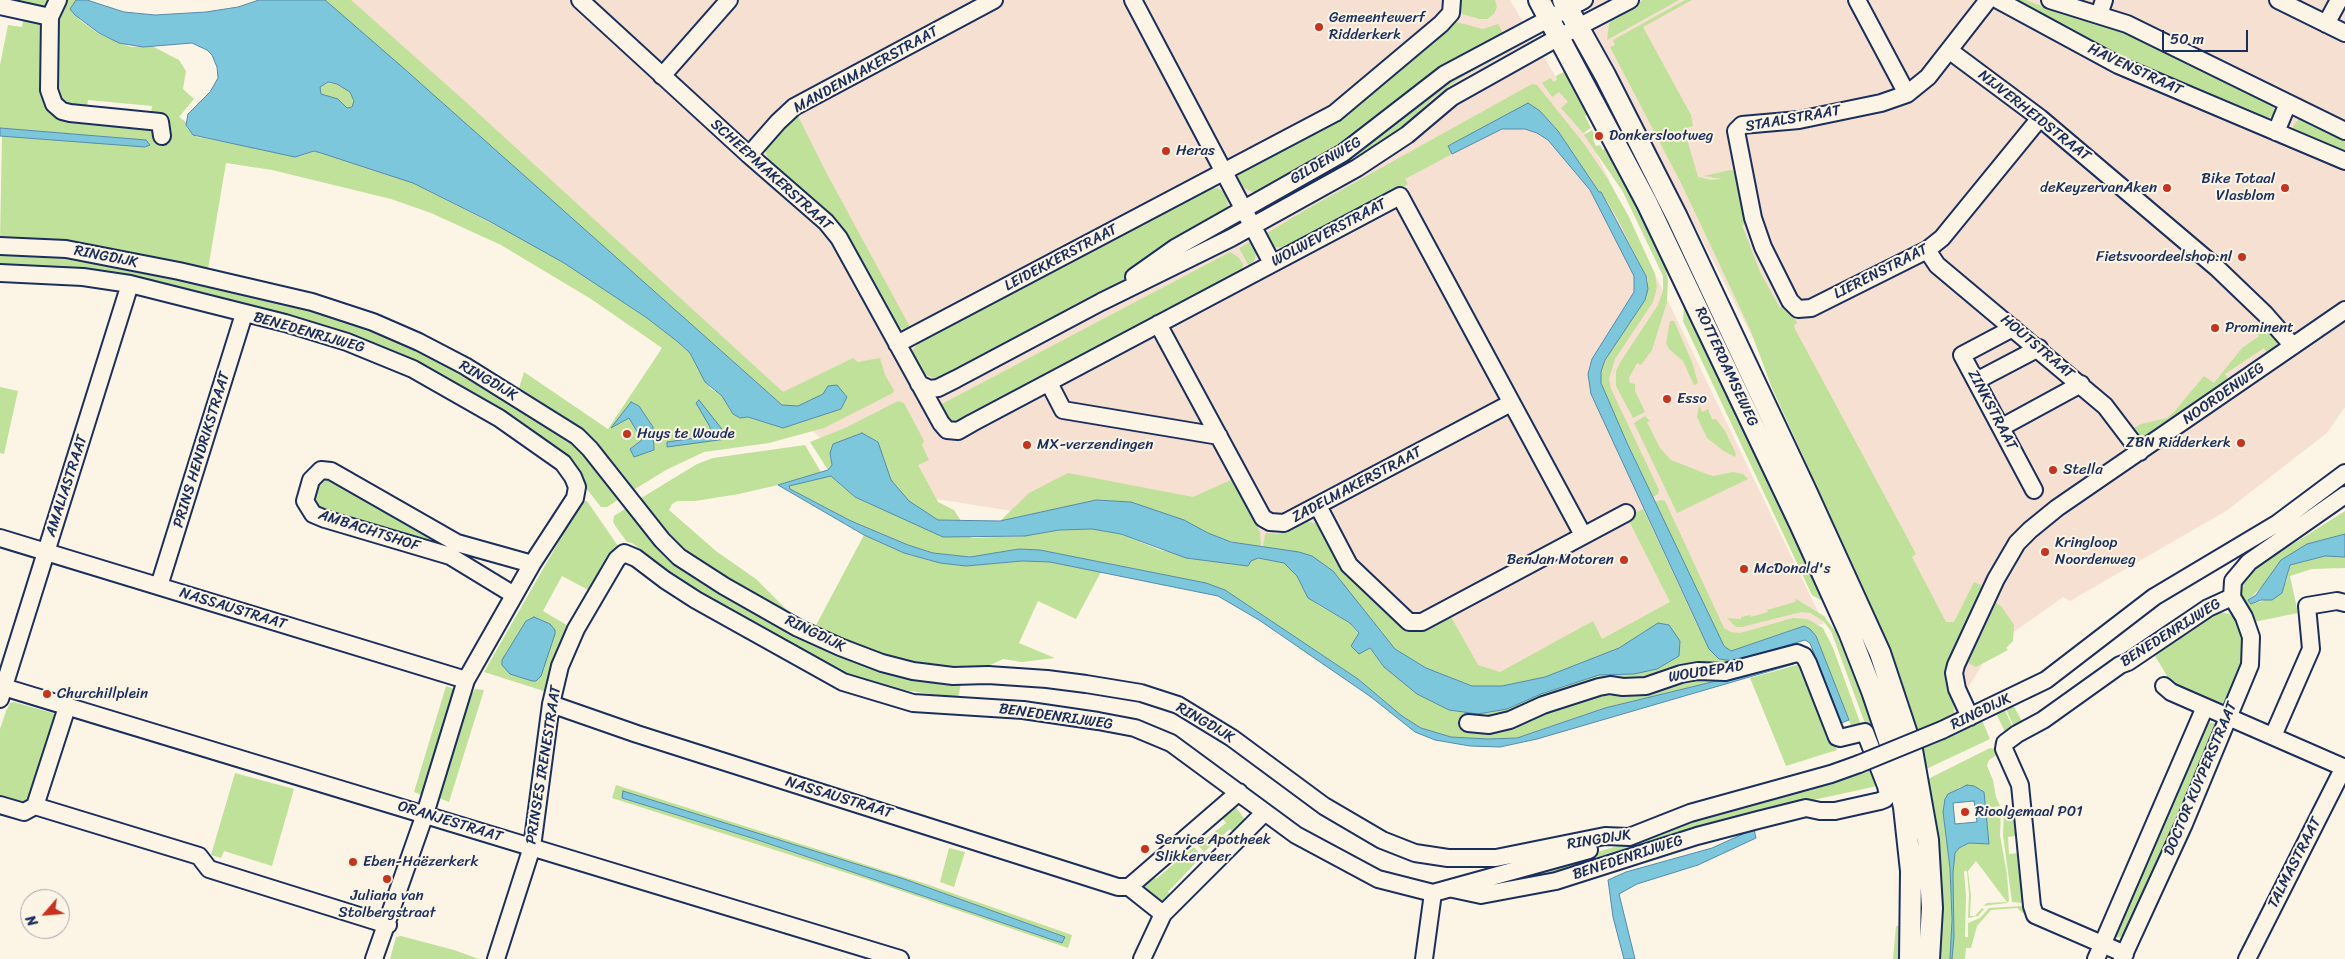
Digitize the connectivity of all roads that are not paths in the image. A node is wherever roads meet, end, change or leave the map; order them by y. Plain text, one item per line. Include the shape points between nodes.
1 (58, 0) edge
2 (580, 0) edge
3 (729, 0) edge
4 (994, 0) edge
5 (1133, 0) edge
6 (1452, 0) edge
7 (1630, 0) edge
8 (1857, 0) edge
9 (1988, 0) edge
10 (1998, 0) edge
11 (2050, 0) edge
12 (2278, 0) edge
13 (2339, 0) edge
14 (1572, 3) edge
15 (0, 6) edge
16 (2101, 8) edge
17 (1544, 9) edge
18 (50, 17) junction
19 (2326, 24) junction
20 (1578, 26) junction
21 (2345, 33) edge
22 (1559, 37) junction
23 (1950, 51) junction
24 (662, 76) junction
25 (1907, 94) junction
26 (2288, 103) junction
27 (2040, 118) junction
28 (2345, 131) edge
29 (2276, 132) junction
30 (162, 136) dead end
31 (749, 155) junction
32 (2345, 161) edge
33 (1225, 173) junction
34 (1244, 209) junction
35 (1753, 218) joint
36 (1253, 226) junction
37 (0, 246) edge
38 (1927, 250) junction
39 (1272, 263) junction
40 (0, 273) edge
41 (130, 284) junction
42 (1100, 302) junction
43 (2345, 310) edge
44 (244, 314) junction
45 (1158, 324) junction
46 (2013, 328) junction
47 (897, 344) junction
48 (2292, 346) junction
49 (2039, 348) junction
50 (1976, 381) junction
51 (1050, 383) junction
52 (919, 384) junction
53 (2081, 384) junction
54 (1512, 403) junction
55 (2002, 427) junction
56 (1219, 436) junction
57 (2140, 452) junction
58 (2345, 473) edge
59 (2034, 490) dead end
60 (2345, 495) edge
61 (1318, 506) junction
62 (1626, 513) dead end
63 (1583, 536) junction
64 (0, 538) edge
65 (454, 550) junction
66 (46, 551) junction
67 (624, 554) joint
68 (532, 564) junction
69 (159, 586) junction
70 (514, 595) junction
71 (2232, 597) junction
72 (2345, 603) edge
73 (466, 680) junction
74 (2164, 686) dead end
75 (1, 691) edge
76 (551, 704) junction
77 (67, 707) junction
78 (2205, 707) junction
79 (2228, 716) junction
80 (1970, 717) junction
81 (1468, 723) dead end
82 (2273, 736) junction
83 (1901, 747) junction
84 (2343, 763) edge
85 (1238, 792) junction
86 (0, 805) edge
87 (35, 806) junction
88 (1806, 808) joint
89 (1264, 812) junction
90 (426, 814) junction
91 (1629, 837) junction
92 (532, 847) junction
93 (1129, 887) junction
94 (1449, 888) junction
95 (1433, 893) junction
96 (1163, 914) junction
97 (388, 925) junction
98 (2099, 952) edge
99 (2124, 956) edge
100 (374, 959) edge
101 (496, 959) edge
102 (900, 959) edge
103 (1142, 959) edge
104 (1424, 959) edge
105 (1910, 959) edge
106 (1929, 959) edge
107 (2247, 959) edge

1 - 18 street
2 - 24 street, SCHEEPMAKERSTRAAT
3 - 24 street
4 - 31 street, MANDENMAKERSTRAAT via 794,107
5 - 33 street
6 - 33 street, LEIDEKKERSTRAAT via 1451,13 1441,24 1335,113
7 - 20 street
8 - 25 street
9 - 23 street, STAALSTRAAT
10 - 29 street, HAVENSTRAAT via 2118,65
11 - 16 street
12 - 19 street
13 - 19 street
14 - 17 street, GILDENWEG
14 - 20 main road, ROTTERDAMSEWEG
15 - 18 street
16 - 26 street
17 - 22 main road, ROTTERDAMSEWEG
17 - 34 street, GILDENWEG via 1445,74 1359,143
18 - 30 street via 49,90 54,104 70,113 160,122
19 - 21 street
20 - 22 street, GILDENWEG
20 - 83 main road, ROTTERDAMSEWEG via 1677,216 1843,570 1880,653
22 - 36 street, GILDENWEG via 1452,97 1407,134 1357,168
22 - 83 main road, ROTTERDAMSEWEG via 1647,203 1800,524 1872,691
23 - 25 street, STAALSTRAAT via 1928,77
23 - 27 street, NIJVERHEIDSTRAAT
24 - 31 street, SCHEEPMAKERSTRAAT
25 - 35 street, STAALSTRAAT via 1881,103 1799,120 1742,125 1736,131
26 - 28 street
26 - 29 street
27 - 38 street, LIERENSTRAAT via 1942,238
27 - 48 street, NIJVERHEIDSTRAAT via 2217,268 2265,314
29 - 32 street, HAVENSTRAAT
31 - 47 street, SCHEEPMAKERSTRAAT via 826,222 839,238
33 - 34 street
33 - 47 street, LEIDEKKERSTRAAT
34 - 36 street
34 - 42 street, GILDENWEG via 1175,248
35 - 38 street, LIERENSTRAAT via 1763,247 1790,300 1798,309 1811,308
36 - 39 street
36 - 42 street, GILDENWEG
37 - 91 street, RINGDIJK via 66,249 179,271 312,302 373,322 419,342 558,422 590,448 662,540 680,557 798,628 882,663 953,676 988,675 1076,683 1141,693 1178,705 1218,728 1352,824 1415,853 1448,858 1496,858 1605,836
38 - 46 street, HOUTSTRAAT via 1937,265
39 - 45 street, WOLWEVERSTRAAT
39 - 54 street, WOLWEVERSTRAAT via 1400,196
40 - 41 street, BENEDENRIJWEG via 83,277
41 - 44 street, BENEDENRIJWEG
41 - 66 street, AMALIASTRAAT
42 - 52 street, GILDENWEG via 938,388 930,389
43 - 48 street, NOORDENWEG
44 - 68 street, BENEDENRIJWEG via 347,342 414,370 527,436 563,463 577,487 573,501
44 - 69 street, PRINS HENDRIKSTRAAT
45 - 51 street, WOLWEVERSTRAAT
45 - 56 street, ZADELMAKERSTRAAT
46 - 49 street, HOUTSTRAAT
46 - 50 street, ZINKSTRAAT via 1962,355
47 - 52 street, SCHEEPMAKERSTRAAT
48 - 57 street, NOORDENWEG
49 - 50 street
49 - 53 street, HOUTSTRAAT
50 - 55 street, ZINKSTRAAT
51 - 52 street, WOLWEVERSTRAAT via 958,431 947,430 940,423
51 - 56 street via 1063,410
53 - 55 street
53 - 57 street, HOUTSTRAAT via 2105,406
54 - 61 street, ZADELMAKERSTRAAT
54 - 63 street, WOLWEVERSTRAAT
55 - 59 street, ZINKSTRAAT
56 - 61 street, ZADELMAKERSTRAAT via 1263,518 1284,523
57 - 80 street, NOORDENWEG via 2044,518 2017,543 1956,664 1957,689
58 - 80 street, RINGDIJK via 2278,523 2154,597 2046,680
60 - 71 street, BENEDENRIJWEG via 2249,562 2233,581
61 - 63 street via 1349,565 1408,622 1422,622
62 - 63 street
64 - 66 street, NASSAUSTRAAT
65 - 65 street, AMBACHTSHOF via 331,471 321,470 308,485 306,506 319,517
65 - 68 street, AMBACHTSHOF
65 - 70 street, AMBACHTSHOF
66 - 69 street, NASSAUSTRAAT
66 - 75 street, AMALIASTRAAT
67 - 76 street, PRINSES IRENESTRAAT via 617,559 576,630 560,666
67 - 85 street, BENEDENRIJWEG via 636,558 696,600 842,682 914,703 1023,710 1135,728 1172,743
68 - 70 street
69 - 73 street, NASSAUSTRAAT
70 - 73 street
71 - 79 street, DOCTOR KUYPERSTRAAT via 2244,617 2252,650 2250,665
71 - 98 street, BENEDENRIJWEG via 2208,608 2005,743 2004,749 2020,785 2035,915
72 - 82 street via 2337,601 2307,606 2311,649
73 - 90 street
74 - 78 street
75 - 77 street, ORANJESTRAAT
76 - 92 street, PRINSES IRENESTRAAT
76 - 93 street, NASSAUSTRAAT via 1118,887
77 - 87 street
77 - 90 street, ORANJESTRAAT
78 - 79 street
78 - 98 street, DOCTOR KUYPERSTRAAT
79 - 82 street
79 - 99 street, DOCTOR KUYPERSTRAAT via 2184,824
80 - 91 street, RINGDIJK, bridge via 1831,774 1690,813
81 - 88 street, WOUDEPAD via 1489,725 1510,720 1599,687 1646,686 1698,670 1725,672 1797,653 1808,662 1837,737 1866,732 1886,786 1887,798 1835,811
82 - 84 street
83 - 105 main road, ROTTERDAMSEWEG via 1911,871
83 - 106 main road, ROTTERDAMSEWEG via 1928,840 1932,908
84 - 107 street, TALMASTRAAT
85 - 89 street, BENEDENRIJWEG
85 - 93 street
86 - 87 street via 24,812
87 - 97 street via 199,856 210,869
88 - 94 street, BENEDENRIJWEG via 1697,836 1556,881 1481,895
89 - 95 street, BENEDENRIJWEG via 1327,853 1378,879
89 - 96 street
90 - 92 street, ORANJESTRAAT
90 - 97 street
91 - 94 street, BENEDENRIJWEG via 1543,864
92 - 101 street, PRINSES IRENESTRAAT
92 - 102 street, ORANJESTRAAT
93 - 96 street
94 - 95 street, BENEDENRIJWEG
95 - 104 street
96 - 103 street
97 - 100 street
98 - 99 street

